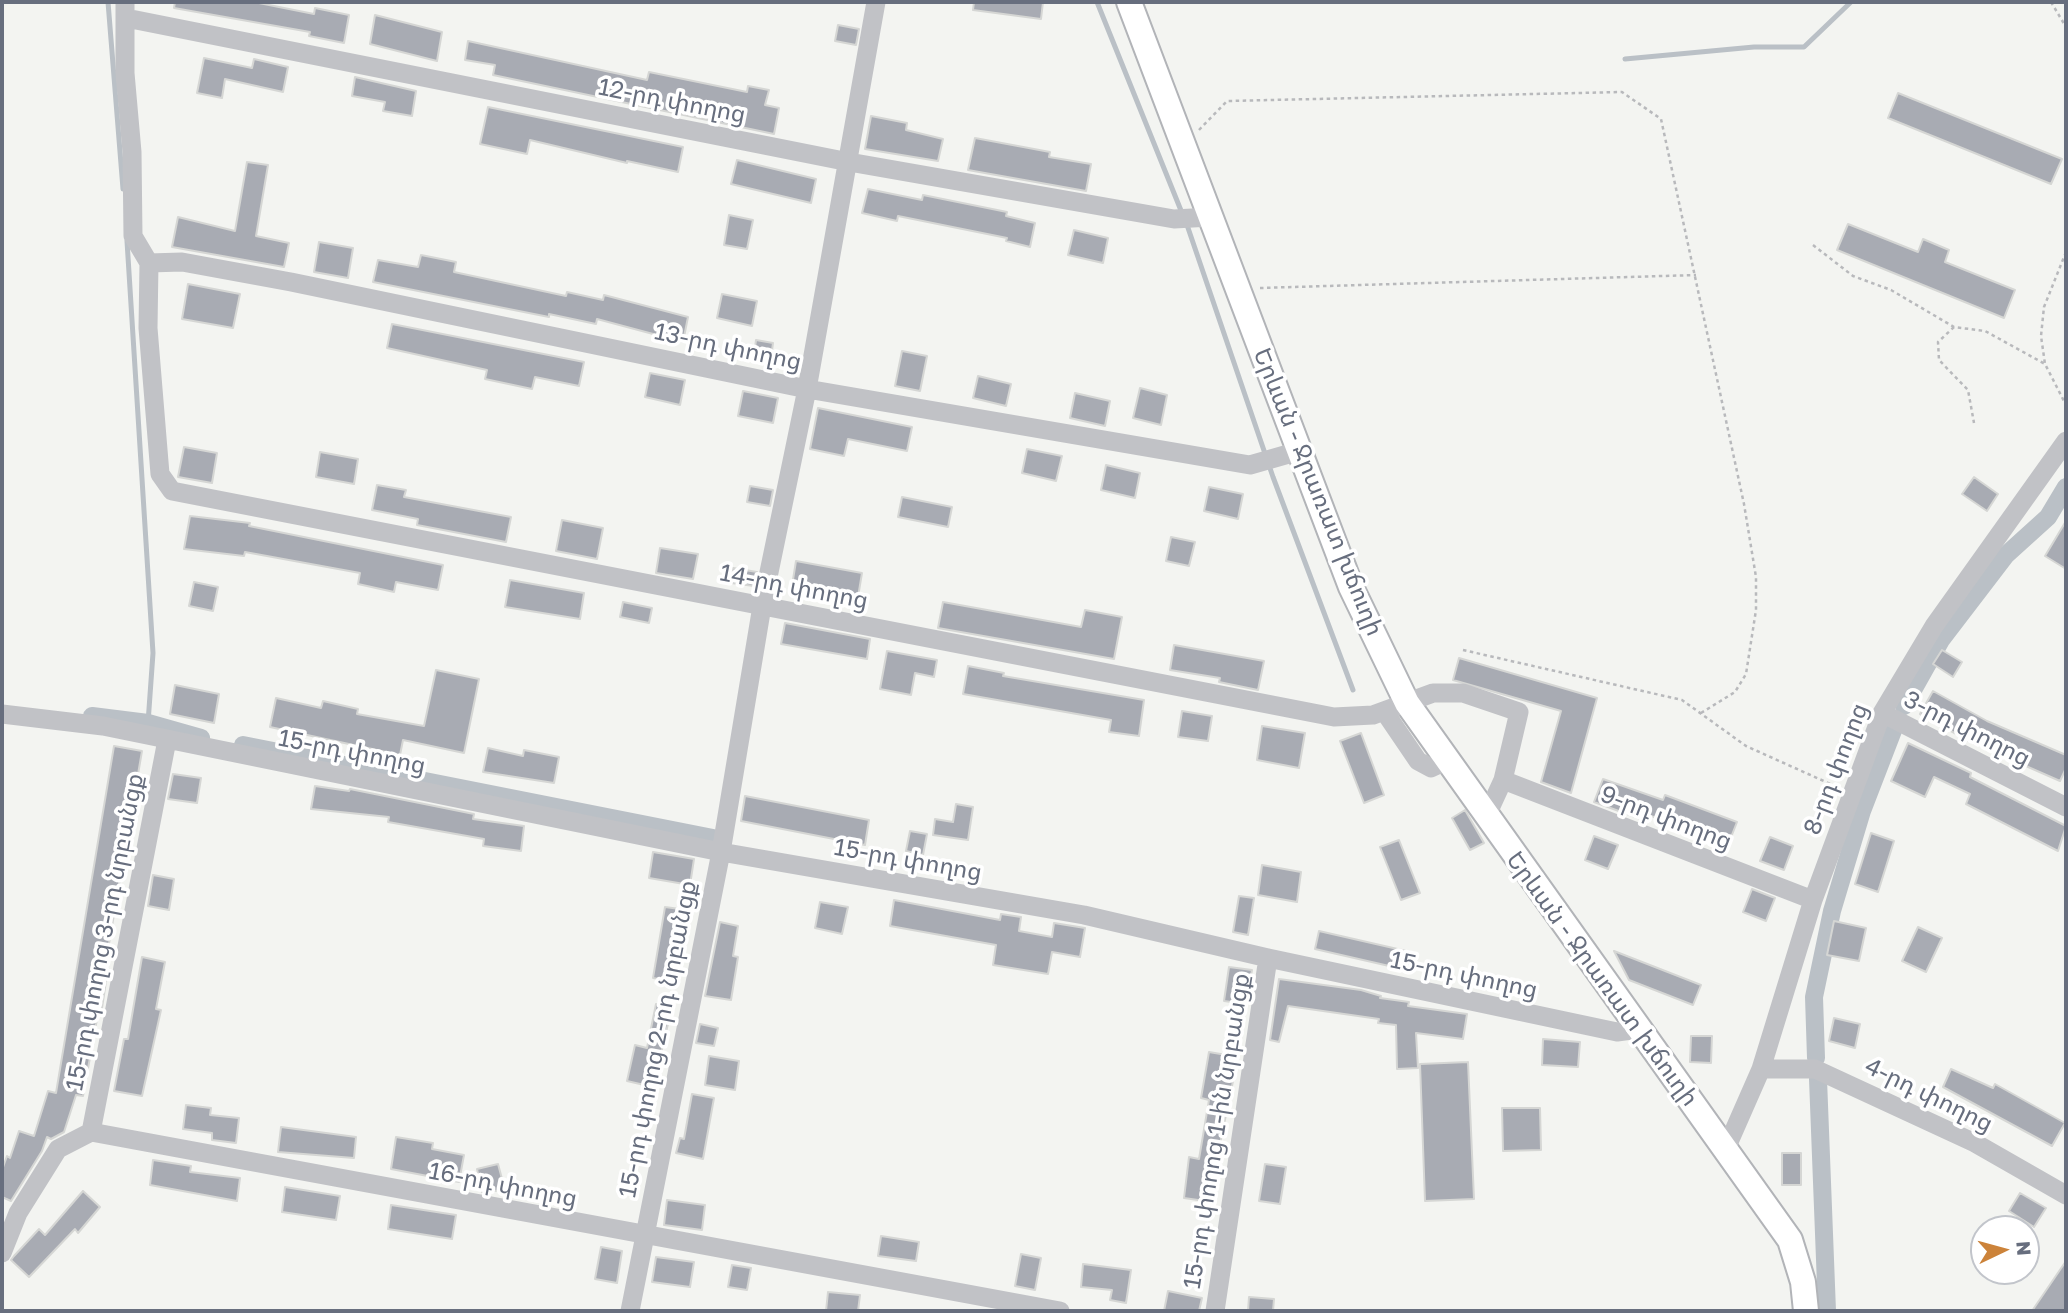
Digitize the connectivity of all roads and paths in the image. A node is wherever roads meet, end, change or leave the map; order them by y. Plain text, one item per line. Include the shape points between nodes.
1 (876, 2) edge
2 (1129, 2) edge
3 (2051, 2) edge
4 (126, 10) edge
5 (2066, 27) edge
6 (1183, 144) junction
7 (849, 162) junction
8 (1206, 217) junction
9 (1813, 245) dead end
10 (2066, 252) edge
11 (149, 263) junction
12 (1696, 275) junction
13 (1240, 295) junction
14 (1954, 327) junction
15 (2046, 364) junction
16 (807, 389) junction
17 (2066, 405) edge
18 (1974, 423) dead end
19 (2066, 441) edge
20 (1299, 451) junction
21 (2060, 464) edge
22 (762, 606) junction
23 (1463, 650) dead end
24 (1395, 707) junction
25 (1701, 713) junction
26 (1882, 713) junction
27 (2, 714) edge
28 (167, 740) junction
29 (1503, 780) junction
30 (1854, 795) junction
31 (2066, 807) edge
32 (1486, 817) junction
33 (721, 852) junction
34 (1813, 900) junction
35 (1268, 958) junction
36 (1639, 1030) junction
37 (1761, 1069) junction
38 (91, 1132) junction
39 (1725, 1151) junction
40 (2066, 1195) edge
41 (643, 1236) junction
42 (2, 1253) edge
43 (630, 1311) edge
44 (1060, 1311) edge
45 (1215, 1311) edge
46 (1806, 1311) edge

1 - 7 street, 15-րդ փողոց 2-րդ նրբանցք
2 - 6 main road, Երևան - Ջրառատ խճուղի
3 - 5 path
4 - 7 street, 12-րդ փողոց
4 - 11 street via 133,236
6 - 8 main road, Երևան - Ջրառատ խճուղի
6 - 12 path via 1227,101 1622,92 1661,119
7 - 8 street, 12-րդ փողոց via 1174,219
7 - 16 street, 15-րդ փողոց 2-րդ նրբանցք
8 - 13 main road, Երևան - Ջրառատ խճուղի
9 - 14 path via 1853,276 1891,290
10 - 15 path via 2044,307 2041,336
11 - 16 street, 13-րդ փողոց via 182,262 277,279
11 - 22 street, 14-րդ փողոց via 148,328 160,474 172,491
12 - 13 path via 1263,287
12 - 25 path via 1756,577 1746,674 1735,692
13 - 20 main road, Երևան - Ջրառատ խճուղի
14 - 15 path via 1985,331
14 - 18 path via 1938,342 1939,360 1968,390
15 - 17 path
16 - 20 street, 13-րդ փողոց via 1250,466
16 - 22 street, 15-րդ փողոց 2-րդ նրբանցք
19 - 21 street, 8-րդ փողոց
20 - 24 main road, Երևան - Ջրառատ խճուղի
21 - 26 street, 8-րդ փողոց via 1934,625
22 - 24 street, 14-րդ փողոց via 1334,717 1373,715
22 - 33 street, 15-րդ փողոց 2-րդ նրբանցք
23 - 25 path via 1682,700
24 - 29 street, 14-րդ փողոց via 1433,693 1463,692 1519,712
24 - 32 main road, Երևան - Ջրառատ խճուղի via 1446,761
25 - 30 path via 1746,746
26 - 30 street, 8-րդ փողոց
26 - 31 street, 3-րդ փողոց
27 - 28 street, 15-րդ փողոց via 103,726
28 - 33 street, 15-րդ փողոց
28 - 38 street, 15-րդ փողոց 3-րդ նրբանցք
29 - 32 street
29 - 34 street, 9-րդ փողոց
30 - 34 street, 8-րդ փողոց
32 - 36 main road, Երևան - Ջրառատ խճուղի
33 - 35 street, 15-րդ փողոց via 1083,915
33 - 41 street, 15-րդ փողոց 2-րդ նրբանցք
34 - 37 street, 8-րդ փողոց
35 - 36 street, 15-րդ փողոց via 1617,1032
35 - 45 street, 15-րդ փողոց 1-ին նրբանցք
36 - 39 main road, Երևան - Ջրառատ խճուղի
37 - 39 street, 8-րդ փողոց
37 - 40 street, 4-րդ փողոց via 1815,1069 1975,1143
38 - 41 street, 16-րդ փողոց
38 - 42 street via 58,1149 35,1180
39 - 46 main road, Երևան - Ջրառատ խճուղի via 1790,1240
41 - 43 street, 15-րդ փողոց 2-րդ նրբանցք
41 - 44 street, 16-րդ փողոց

